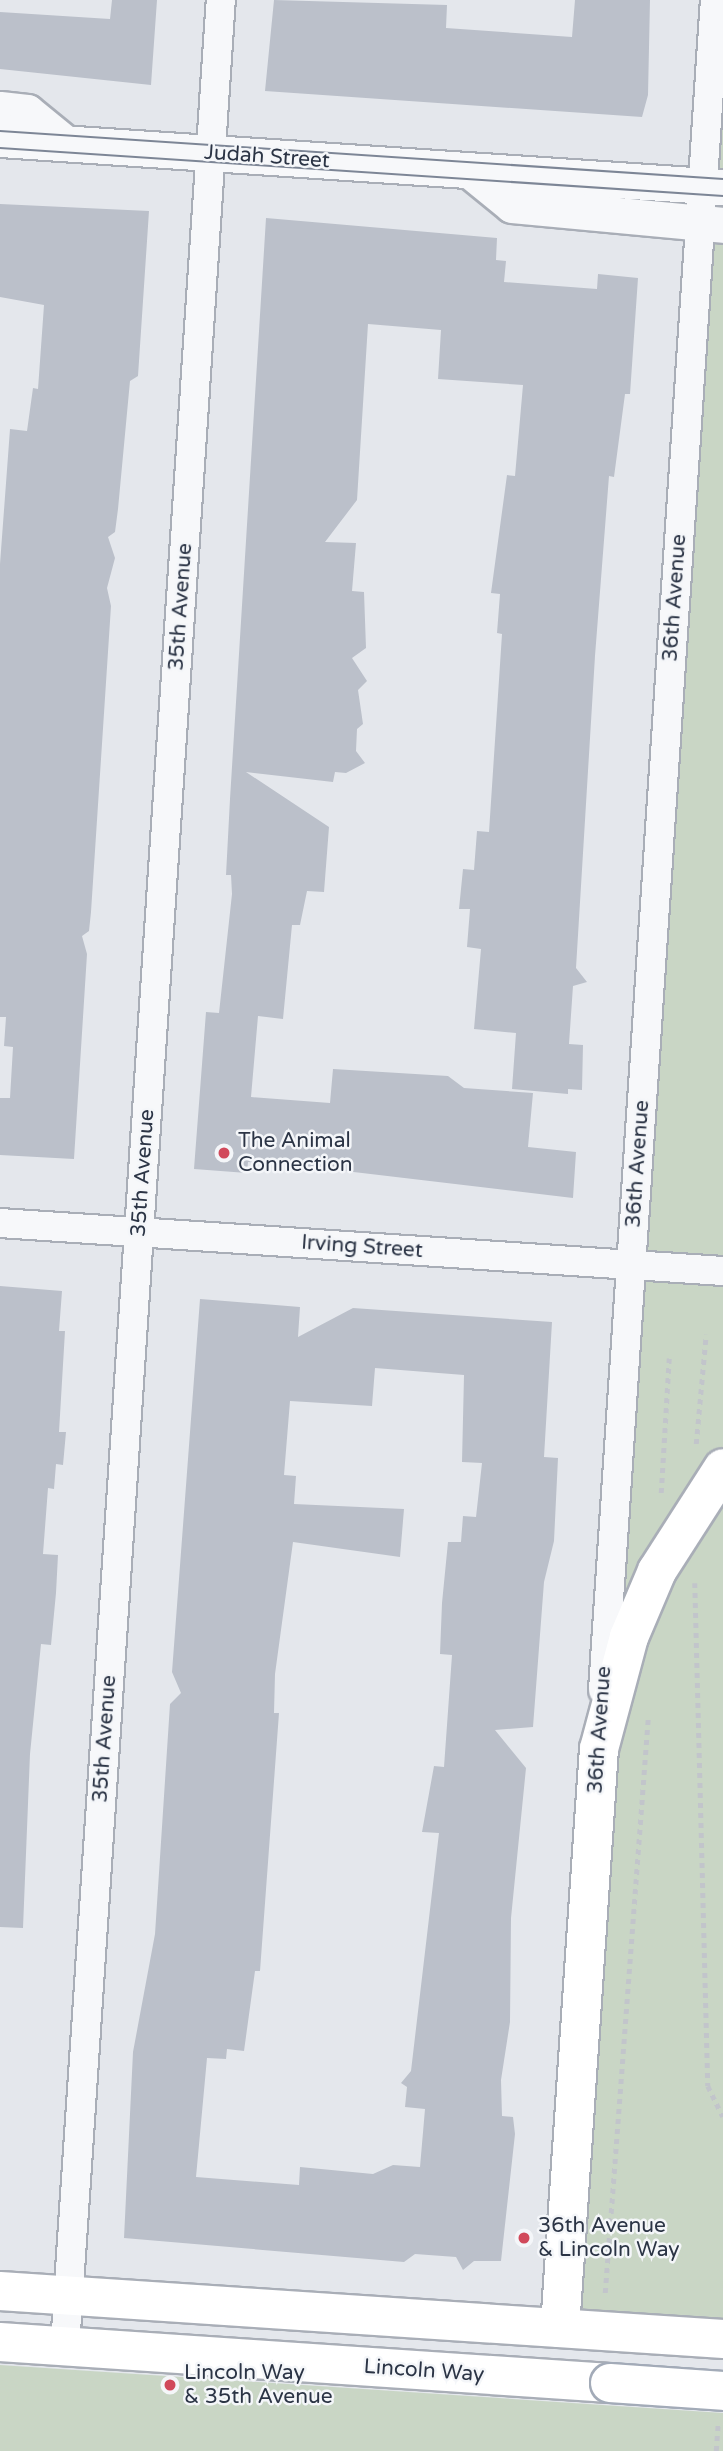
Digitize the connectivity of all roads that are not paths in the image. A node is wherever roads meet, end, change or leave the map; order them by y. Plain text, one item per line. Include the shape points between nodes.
1 (221, 0) edge
2 (715, 0) edge
3 (0, 109) edge
4 (0, 139) edge
5 (65, 144) junction
6 (211, 153) junction
7 (469, 170) junction
8 (713, 187) edge
9 (712, 224) edge
10 (0, 1223) edge
11 (139, 1233) junction
12 (631, 1266) junction
13 (723, 1271) edge
14 (709, 1459) edge
15 (599, 1749) junction
16 (0, 2291) edge
17 (68, 2295) junction
18 (560, 2328) junction
19 (723, 2339) edge
20 (0, 2342) edge
21 (65, 2346) junction
22 (610, 2383) junction
23 (723, 2391) edge

1 - 6 street, 35th Avenue
2 - 8 street, 36th Avenue
3 - 5 street via 27,112
4 - 5 street, Judah Street
5 - 6 street, Judah Street
6 - 7 street, Judah Street
6 - 11 street, 35th Avenue
7 - 8 street, Judah Street
7 - 9 street via 512,205
8 - 9 street, 36th Avenue
9 - 12 street, 36th Avenue
10 - 11 street, Irving Street
11 - 12 street, Irving Street
11 - 17 street, 35th Avenue
12 - 13 street, Irving Street
12 - 15 street, 36th Avenue
14 - 15 main road via 622,1660
15 - 18 main road, 36th Avenue
16 - 17 main road
17 - 18 main road
17 - 21 street, 35th Avenue
18 - 19 main road
18 - 22 main road via 569,2358 592,2377
20 - 21 main road, Lincoln Way
21 - 22 main road, Lincoln Way
22 - 23 main road, Lincoln Way, bridge

